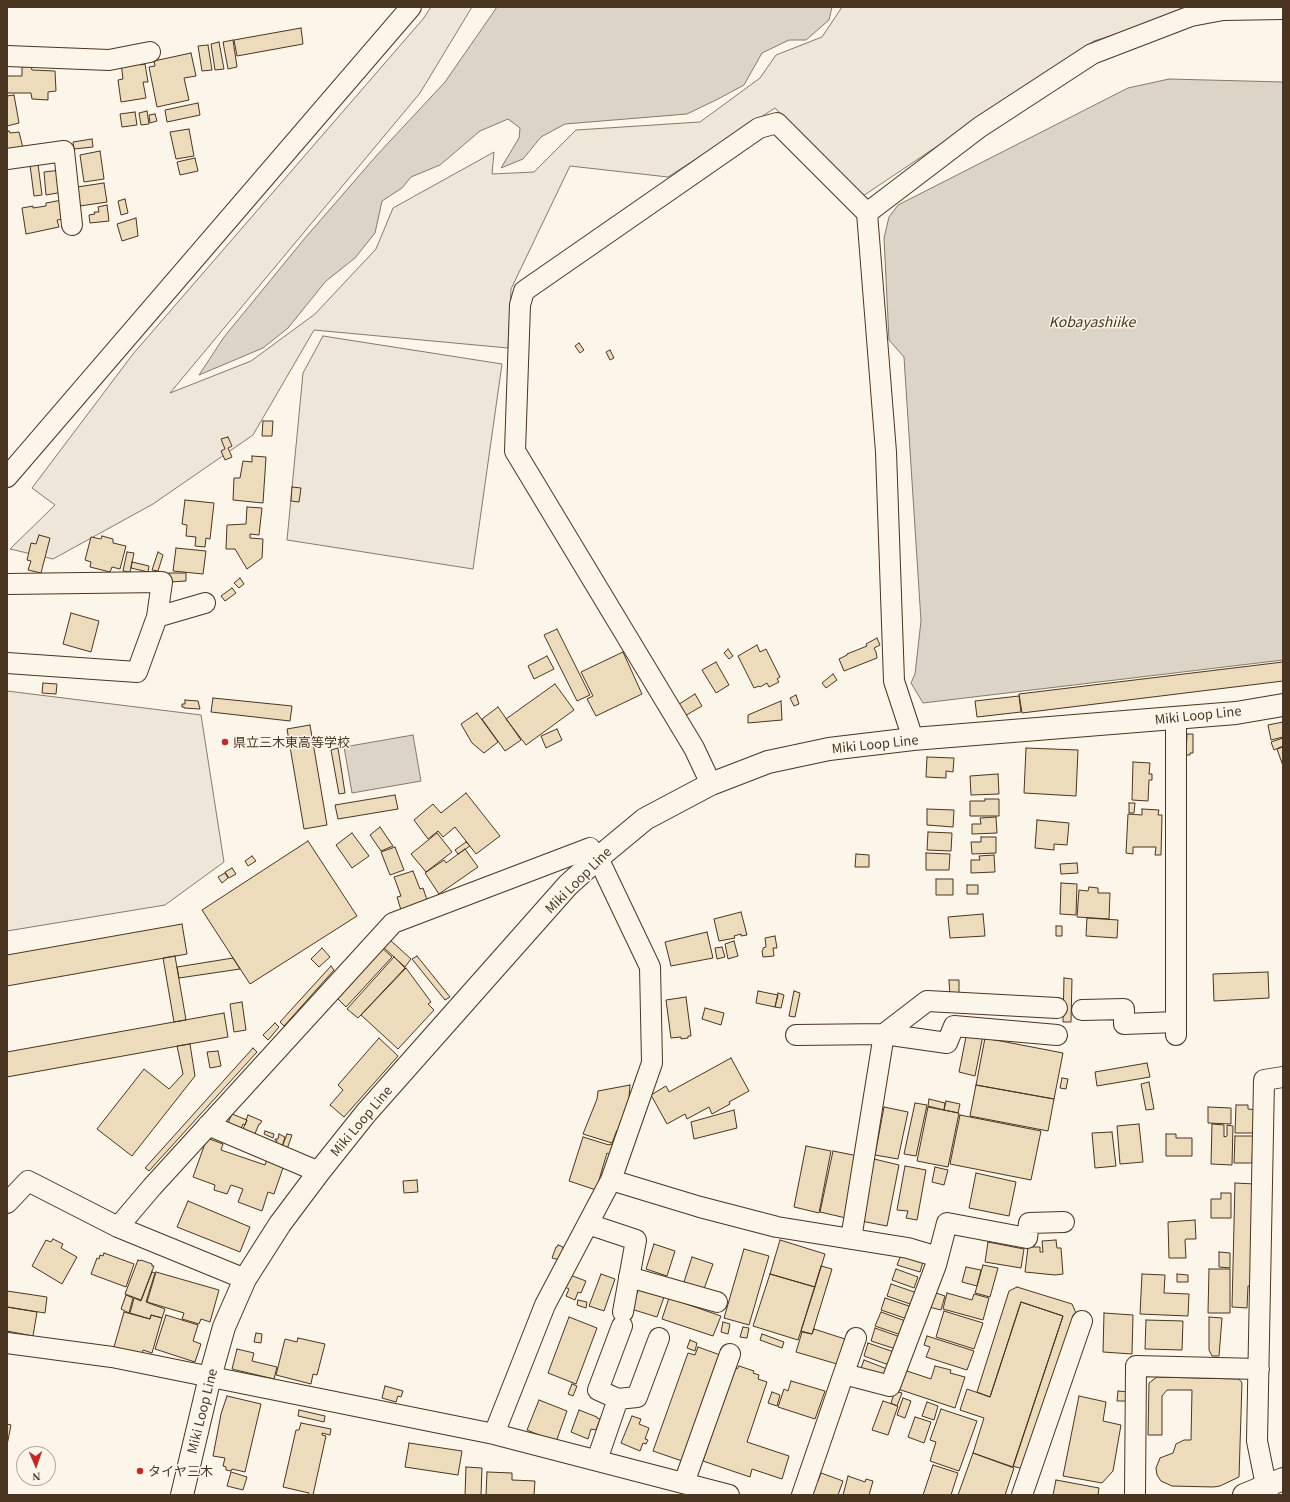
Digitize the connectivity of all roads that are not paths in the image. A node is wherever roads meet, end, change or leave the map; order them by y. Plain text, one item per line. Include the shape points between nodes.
1 (411, 7) edge
2 (1283, 9) edge
3 (150, 52) dead end
4 (7, 56) edge
5 (7, 159) edge
6 (867, 213) junction
7 (72, 225) dead end
8 (7, 477) edge
9 (7, 584) edge
10 (205, 603) dead end
11 (157, 617) junction
12 (7, 663) edge
13 (1283, 705) edge
14 (1176, 718) junction
15 (913, 739) junction
16 (711, 784) junction
17 (598, 858) junction
18 (1057, 1008) dead end
19 (1082, 1010) dead end
20 (884, 1034) junction
21 (796, 1035) dead end
22 (1057, 1035) dead end
23 (1283, 1077) edge
24 (208, 1125) junction
25 (319, 1172) junction
26 (611, 1180) junction
27 (7, 1202) edge
28 (1064, 1222) dead end
29 (588, 1224) junction
30 (118, 1227) junction
31 (851, 1239) junction
32 (937, 1261) junction
33 (629, 1277) junction
34 (245, 1279) junction
35 (717, 1302) dead end
36 (1082, 1321) dead end
37 (659, 1338) dead end
38 (856, 1338) dead end
39 (7, 1343) edge
40 (730, 1354) dead end
41 (1258, 1369) junction
42 (844, 1374) junction
43 (210, 1377) junction
44 (618, 1399) junction
45 (494, 1434) junction
46 (597, 1460) junction
47 (684, 1484) junction
48 (1273, 1487) edge
49 (182, 1495) edge
50 (729, 1495) edge
51 (802, 1495) edge
52 (1022, 1495) edge
53 (1135, 1495) edge
54 (1244, 1495) edge

1 - 8 street
2 - 6 street via 1223,10 1191,16 1092,54 980,127
3 - 4 street via 109,60
5 - 7 street via 64,151
6 - 15 street via 886,452 894,681
6 - 16 street via 777,123 759,128 524,291 520,305 515,451 694,748
9 - 11 street via 162,582
10 - 11 street
11 - 12 street via 137,672
13 - 14 main road, Miki Loop Line via 1236,713
14 - 15 main road, Miki Loop Line
14 - 19 street via 1176,1028 1124,1024 1124,1008
15 - 16 main road, Miki Loop Line via 829,749 768,762
16 - 17 main road, Miki Loop Line via 645,819
17 - 24 street via 590,848 393,923
17 - 25 main road, Miki Loop Line via 568,886 366,1113
17 - 26 street via 650,968 652,1063
18 - 20 street via 928,1001
20 - 21 street
20 - 22 street via 947,1043 954,1026
20 - 31 street
23 - 41 street via 1264,1080
24 - 25 street
24 - 30 street
25 - 34 main road, Miki Loop Line via 280,1224
26 - 29 street
26 - 31 street via 777,1227
27 - 30 street via 28,1181
28 - 32 street via 1029,1223 1027,1238 947,1223
29 - 33 street via 636,1240
29 - 45 street via 545,1304
30 - 34 street
31 - 32 street via 908,1248
32 - 42 street via 890,1386
33 - 35 street
33 - 44 street via 623,1319 598,1390
34 - 43 main road, Miki Loop Line via 224,1327
36 - 52 street
37 - 44 street via 637,1397
38 - 42 street
39 - 43 street via 112,1357
40 - 47 street
41 - 48 street via 1257,1441
41 - 53 street via 1136,1366
42 - 51 street
43 - 45 street
43 - 49 main road, Miki Loop Line
44 - 46 street
45 - 46 street
46 - 47 street
47 - 50 street
48 - 54 main road

